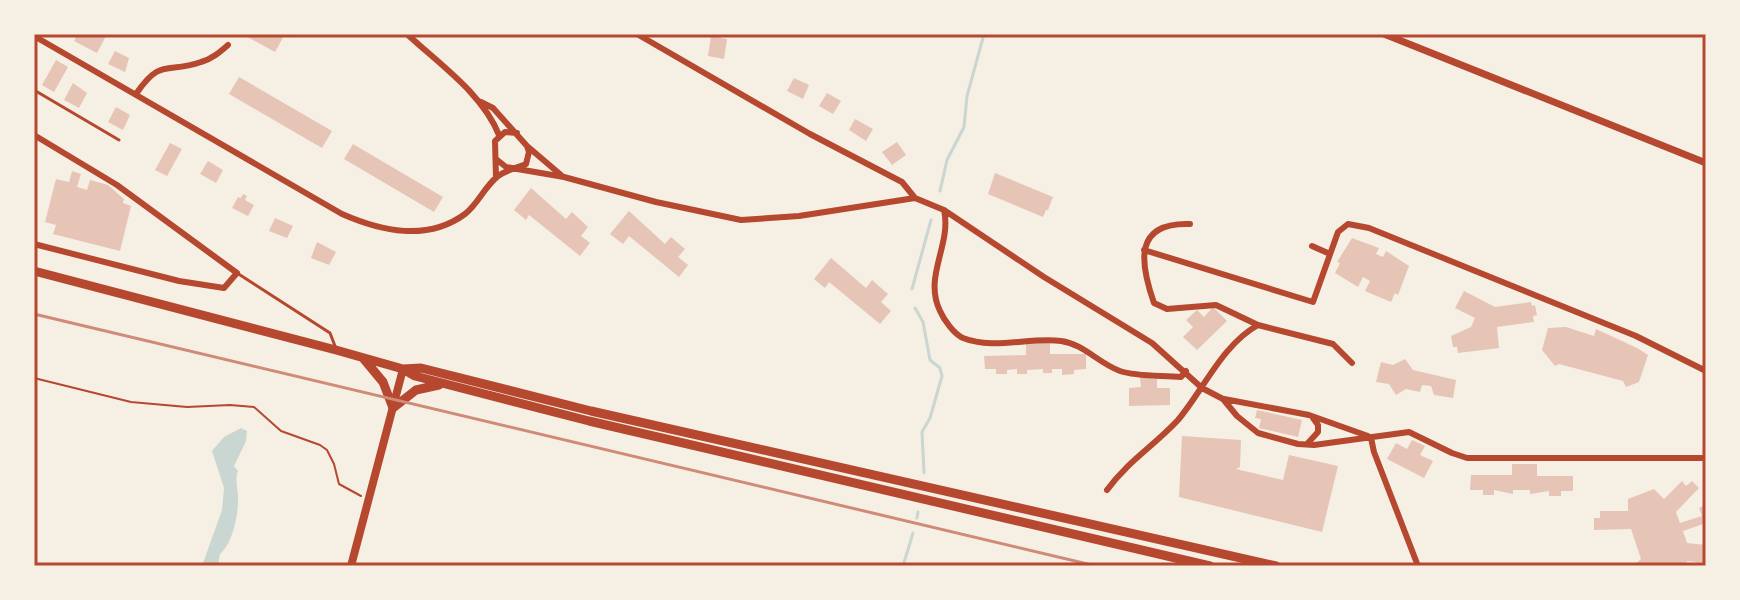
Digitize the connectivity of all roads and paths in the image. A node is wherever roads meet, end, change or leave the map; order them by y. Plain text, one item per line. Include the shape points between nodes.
1 (407, 34) edge
2 (637, 34) edge
3 (1384, 34) edge
4 (34, 36) edge
5 (228, 45) dead end
6 (34, 90) edge
7 (136, 94) junction
8 (478, 100) junction
9 (517, 133) junction
10 (34, 135) edge
11 (499, 135) junction
12 (119, 140) dead end
13 (527, 146) junction
14 (496, 159) junction
15 (1705, 160) edge
16 (519, 167) junction
17 (564, 177) junction
18 (496, 178) junction
19 (915, 198) junction
20 (944, 210) junction
21 (1190, 224) dead end
22 (34, 244) edge
23 (1312, 246) dead end
24 (1144, 250) junction
25 (1330, 254) junction
26 (34, 271) edge
27 (237, 273) junction
28 (1258, 325) junction
29 (336, 350) junction
30 (363, 358) junction
31 (1352, 363) dead end
32 (403, 369) junction
33 (1186, 371) junction
34 (1706, 371) edge
35 (34, 378) edge
36 (447, 384) junction
37 (1202, 388) junction
38 (1223, 399) junction
39 (1253, 403) junction
40 (393, 408) junction
41 (1309, 415) junction
42 (1247, 424) junction
43 (1371, 438) junction
44 (1307, 444) junction
45 (1706, 458) edge
46 (1107, 490) dead end
47 (361, 496) dead end
48 (351, 566) edge
49 (1210, 566) edge
50 (1276, 566) edge
51 (1418, 566) edge

1 - 8 street
2 - 19 street via 902,182
3 - 15 street
4 - 7 street
5 - 7 street via 204,62 161,68
6 - 12 lane
7 - 18 street via 364,223 403,232 438,228 467,213
8 - 9 street
8 - 11 street
9 - 11 street
9 - 13 street
10 - 27 street via 117,185
11 - 14 street
13 - 16 street via 529,159
13 - 17 street
14 - 16 street via 506,167
14 - 18 street
16 - 17 street
16 - 18 street
17 - 19 street via 741,220
19 - 20 street
20 - 33 street via 1152,343
20 - 33 street via 946,235 934,295 947,323 961,337 982,342 1058,340 1079,346 1122,372 1181,377
21 - 24 street via 1152,231
22 - 27 street via 224,288
23 - 25 street
24 - 25 street via 1313,302
24 - 28 street via 1154,303 1167,309 1216,305
25 - 34 street via 1338,232 1348,224 1369,228 1636,336
26 - 29 main road
27 - 29 lane via 330,333
28 - 31 street via 1333,344
28 - 37 street
29 - 30 main road
30 - 32 main road
30 - 40 main road via 383,382
32 - 36 main road
32 - 40 main road
32 - 50 main road via 421,368
33 - 37 street
35 - 47 path via 131,402 254,407 281,431 324,447 339,484
36 - 40 main road via 416,390
36 - 49 main road
37 - 38 street
37 - 46 street via 1180,418 1123,468
38 - 39 street
38 - 42 street
39 - 41 street
39 - 42 street via 1245,406
40 - 48 main road
41 - 43 street
41 - 44 street via 1318,432
42 - 44 street via 1258,433
43 - 44 street
43 - 45 street via 1409,432 1467,458
43 - 51 street

